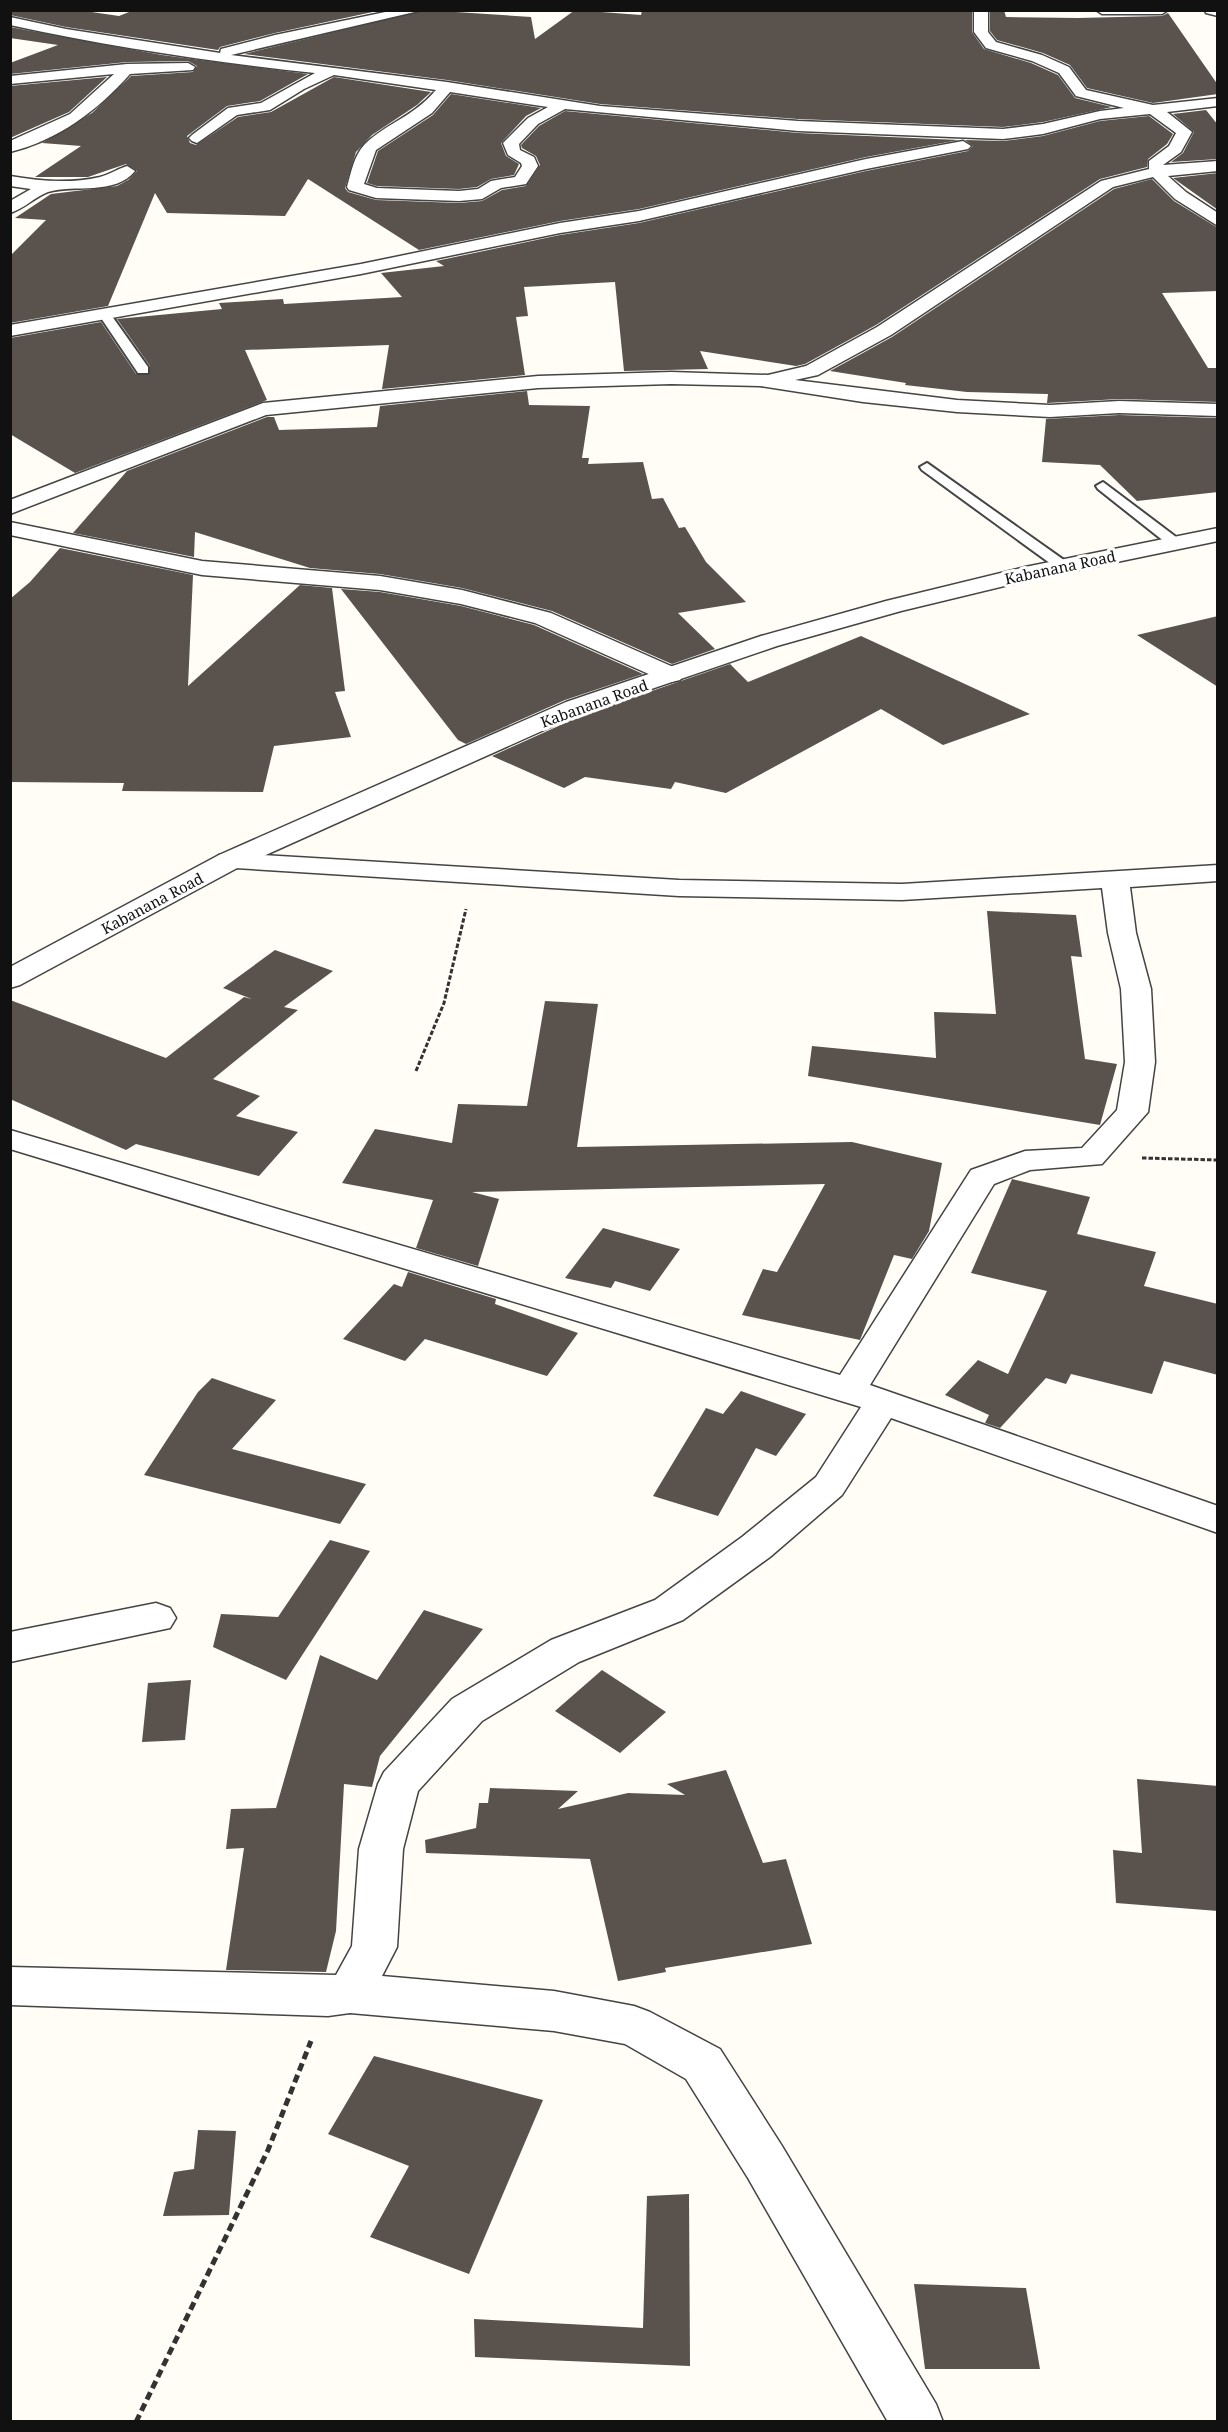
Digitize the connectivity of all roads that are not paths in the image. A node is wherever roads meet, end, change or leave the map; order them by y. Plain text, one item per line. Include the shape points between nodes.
1 (417, 10) edge
2 (981, 10) edge
3 (1102, 10) edge
4 (1162, 10) edge
5 (1211, 10) edge
6 (1218, 12) edge
7 (10, 21) edge
8 (212, 56) junction
9 (244, 61) junction
10 (127, 68) junction
11 (332, 70) junction
12 (10, 80) edge
13 (447, 86) junction
14 (1218, 102) edge
15 (565, 103) junction
16 (1153, 109) junction
17 (1044, 129) junction
18 (196, 138) dead end
19 (10, 147) edge
20 (1218, 166) edge
21 (127, 171) dead end
22 (1156, 172) junction
23 (10, 181) edge
24 (41, 188) junction
25 (10, 208) edge
26 (1218, 221) edge
27 (105, 315) junction
28 (10, 331) edge
29 (142, 370) dead end
30 (760, 380) junction
31 (1218, 410) edge
32 (927, 467) dead end
33 (1103, 486) dead end
34 (10, 508) edge
35 (10, 528) edge
36 (1218, 534) edge
37 (1175, 543) junction
38 (1063, 566) junction
39 (671, 675) junction
40 (229, 861) junction
41 (1218, 873) edge
42 (1115, 880) junction
43 (10, 979) edge
44 (10, 1139) edge
45 (866, 1396) junction
46 (1218, 1520) edge
47 (156, 1618) dead end
48 (10, 1647) edge
49 (10, 1986) edge
50 (339, 1995) junction
51 (917, 2421) edge

1 - 8 street
2 - 16 street via 981,32 991,45 1064,70 1081,93
3 - 4 street
5 - 6 street
7 - 8 street
8 - 9 street
9 - 10 street via 211,66
9 - 11 street
10 - 12 street
10 - 19 street via 81,116
11 - 13 street
11 - 18 street via 265,107 233,111
13 - 15 street
13 - 15 street via 427,110 371,147 364,157 356,187 376,193 459,196 482,194 497,184 520,181 530,166 528,160 513,152 511,143 533,121
14 - 16 street
15 - 17 street via 640,115 798,126 980,133
16 - 17 street via 1100,115
16 - 22 street via 1184,132 1176,149 1155,164
17 - 27 street via 866,164 639,216
20 - 22 street
21 - 24 street via 93,182
22 - 26 street via 1168,186
22 - 30 street via 1107,184 932,301 811,371
23 - 24 street
24 - 25 street
27 - 28 street
27 - 29 lane
30 - 31 street via 957,406 1050,411 1119,407
30 - 34 street via 538,382 286,405 263,409
32 - 38 lane
33 - 37 lane
35 - 39 street via 202,568 380,583 462,597 543,618
36 - 37 street, Kabanana Road
37 - 38 street, Kabanana Road
38 - 39 street, Kabanana Road via 894,606 769,641
39 - 40 street, Kabanana Road via 576,707
40 - 42 street via 679,888 902,892
40 - 43 street, Kabanana Road
41 - 42 street
42 - 45 street via 1122,933 1136,989 1140,1062 1132,1112 1091,1157 1025,1161 982,1177
44 - 45 street
45 - 46 street
45 - 50 street via 829,1486 669,1610 565,1651 467,1710 399,1784 381,1850 374,1947
47 - 48 street
49 - 50 street
50 - 51 street via 554,2011 634,2026 703,2064

